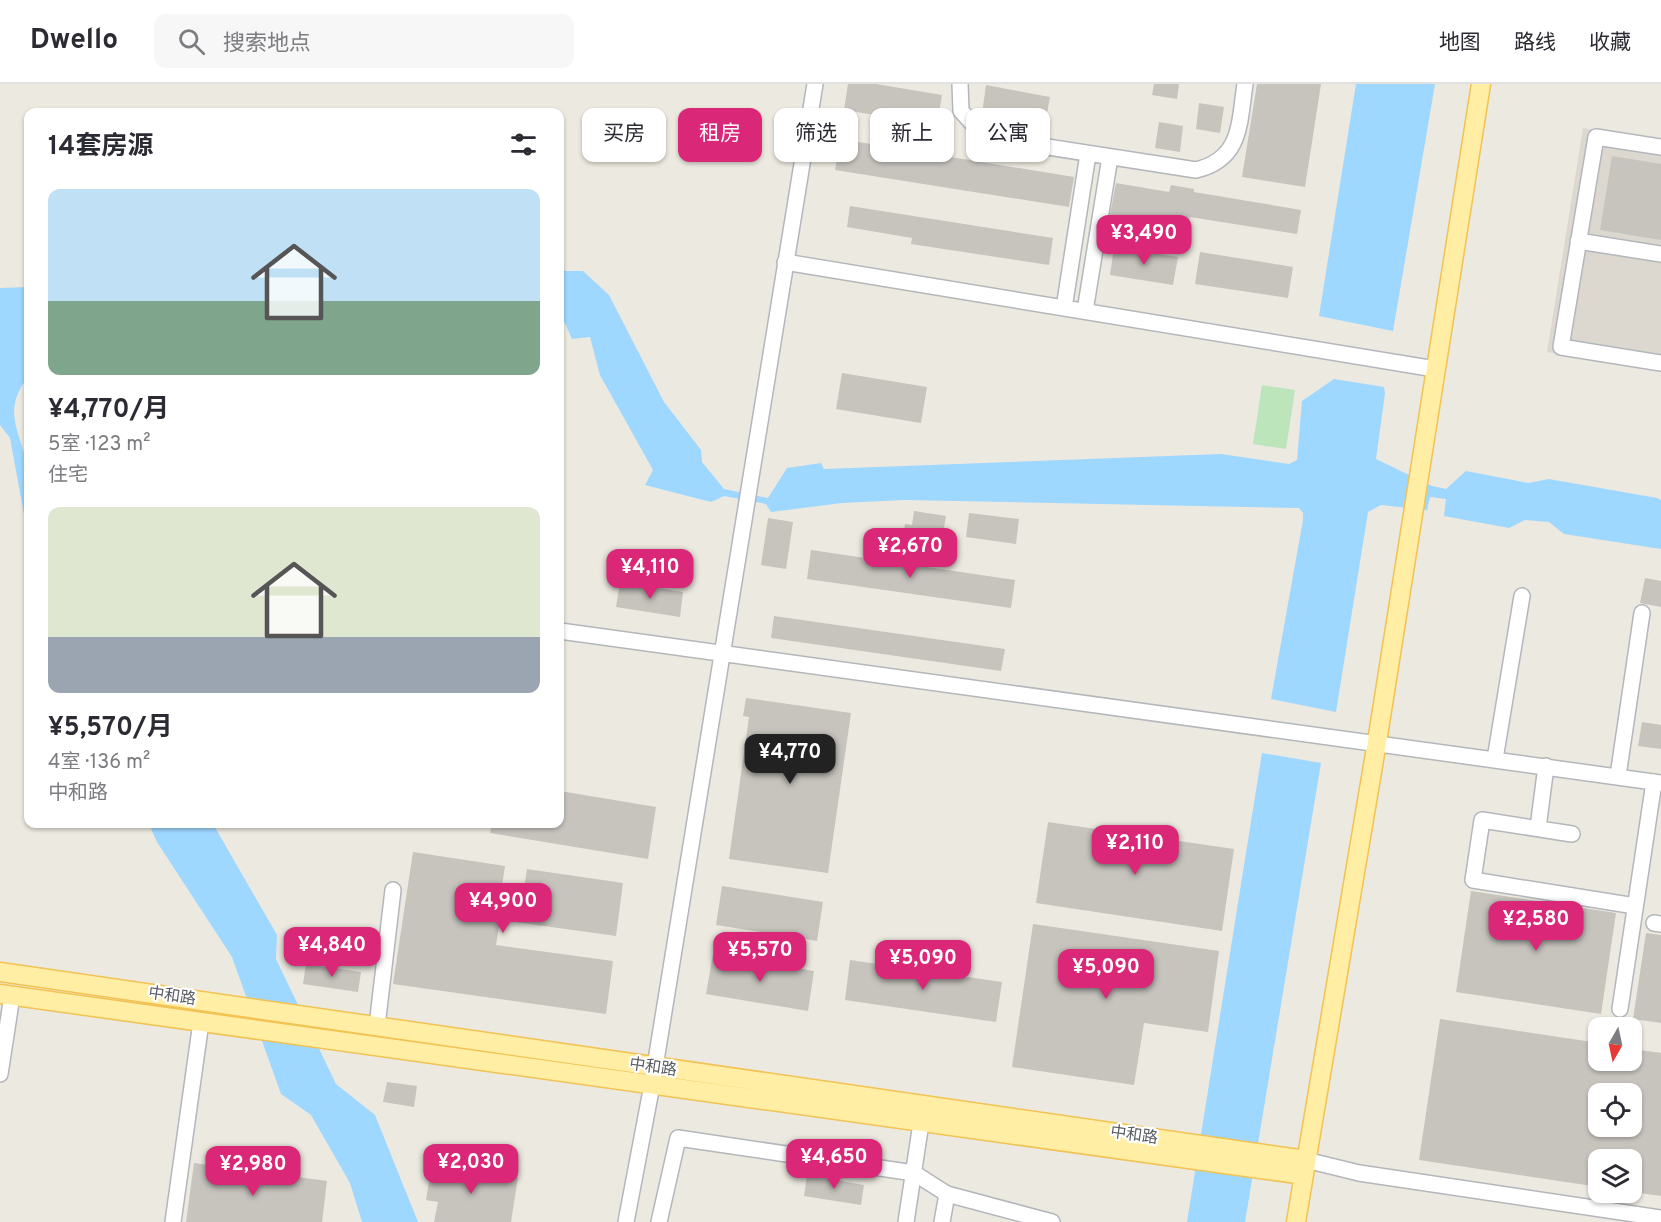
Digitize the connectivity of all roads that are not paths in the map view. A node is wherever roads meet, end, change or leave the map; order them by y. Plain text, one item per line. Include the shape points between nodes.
1 (815, 84) edge
2 (960, 84) edge
3 (1245, 84) edge
4 (1481, 84) edge
5 (1661, 147) edge
6 (1088, 154) junction
7 (1110, 157) junction
8 (1578, 241) junction
9 (1661, 254) edge
10 (785, 261) junction
11 (1064, 308) junction
12 (1085, 311) junction
13 (1661, 363) edge
14 (1435, 369) junction
15 (1522, 596) dead end
16 (1642, 613) dead end
17 (564, 632) edge
18 (720, 653) junction
19 (1377, 742) junction
20 (1496, 759) junction
21 (1546, 766) junction
22 (1618, 776) junction
23 (1658, 782) edge
24 (1538, 828) junction
25 (1572, 834) dead end
26 (393, 890) dead end
27 (1635, 906) junction
28 (0, 972) edge
29 (6, 995) edge
30 (1620, 1009) dead end
31 (201, 1022) junction
32 (377, 1026) junction
33 (0, 1074) edge
34 (653, 1077) junction
35 (921, 1123) junction
36 (1305, 1167) junction
37 (914, 1173) junction
38 (946, 1194) junction
39 (1661, 1218) edge
40 (1038, 1221) edge
41 (173, 1222) edge
42 (626, 1222) edge
43 (659, 1222) edge
44 (906, 1222) edge
45 (942, 1222) edge
46 (1296, 1222) edge

1 - 10 street
2 - 6 street via 961,111 982,134
3 - 7 street via 1236,139 1227,156 1213,166 1196,170
4 - 14 main road
5 - 8 street via 1596,137
6 - 7 street
6 - 11 street
7 - 12 street
8 - 9 street
8 - 13 street via 1561,346
10 - 11 street
10 - 18 street
11 - 12 street
12 - 14 street
14 - 19 main road
15 - 20 street
16 - 22 street
17 - 18 street
18 - 19 street
18 - 34 street
19 - 20 street
19 - 36 main road
20 - 21 street
21 - 22 street
21 - 24 street
22 - 23 street
23 - 27 street
24 - 25 street
24 - 27 street via 1482,820 1473,880
26 - 32 street
27 - 30 street
28 - 32 main road, 中和路
29 - 31 main road, 中和路
29 - 33 street
31 - 34 main road, 中和路
31 - 41 street
32 - 34 main road, 中和路
34 - 35 main road, 中和路
34 - 36 main road, 中和路
34 - 42 street
35 - 36 main road, 中和路
35 - 37 street
36 - 39 street
36 - 46 main road
37 - 38 street
37 - 43 street via 678,1138
37 - 44 street
38 - 40 street
38 - 45 street

